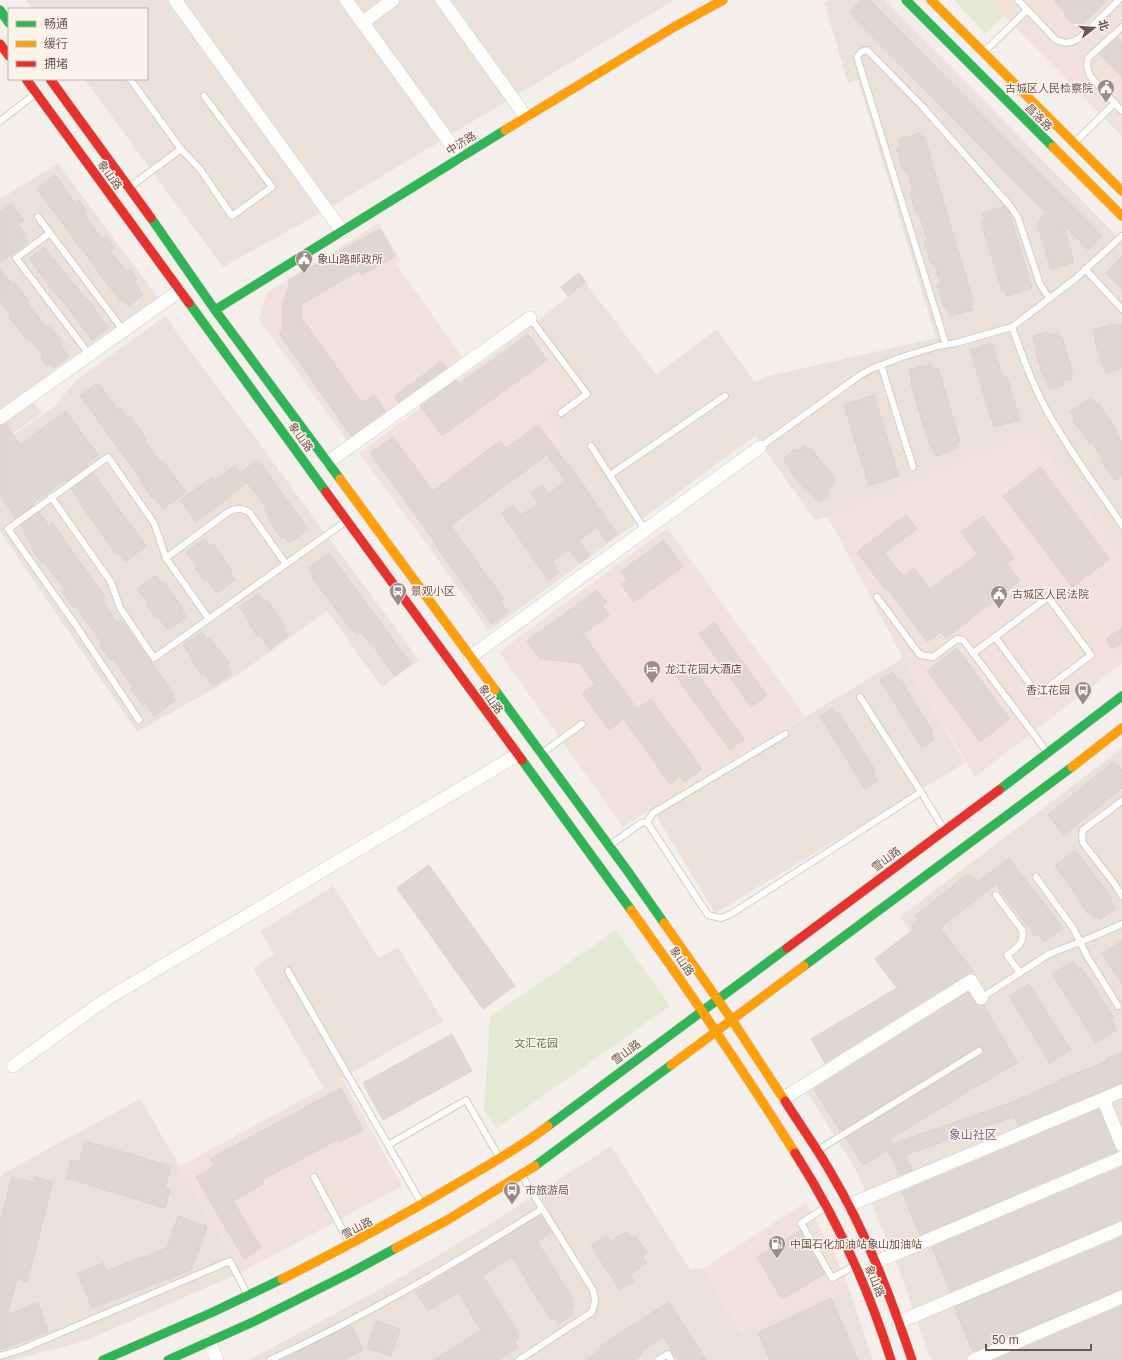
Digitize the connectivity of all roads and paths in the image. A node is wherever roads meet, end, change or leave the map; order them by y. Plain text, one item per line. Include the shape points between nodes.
1 (175, 0) edge
2 (346, 0) edge
3 (393, 0) edge
4 (442, 0) edge
5 (723, 0) edge
6 (906, 0) edge
7 (931, 0) edge
8 (1018, 0) edge
9 (1119, 0) edge
10 (0, 10) edge
11 (1028, 10) junction
12 (8, 22) edge
13 (363, 22) junction
14 (1122, 27) edge
15 (0, 44) edge
16 (983, 53) junction
17 (8, 55) edge
18 (27, 80) edge
19 (51, 80) edge
20 (131, 80) edge
21 (36, 94) junction
22 (204, 96) dead end
23 (1115, 103) junction
24 (1122, 111) edge
25 (526, 117) junction
26 (0, 121) edge
27 (1074, 143) junction
28 (182, 149) junction
29 (461, 158) junction
30 (129, 187) junction
31 (1122, 191) edge
32 (38, 216) dead end
33 (1122, 216) edge
34 (342, 231) junction
35 (50, 233) junction
36 (1122, 236) edge
37 (1085, 269) junction
38 (180, 291) junction
39 (1050, 298) junction
40 (1122, 309) edge
41 (215, 310) junction
42 (530, 318) joint
43 (1012, 327) junction
44 (123, 330) junction
45 (946, 345) junction
46 (89, 354) junction
47 (882, 365) junction
48 (725, 396) dead end
49 (561, 413) dead end
50 (0, 418) edge
51 (591, 446) dead end
52 (760, 447) joint
53 (328, 462) junction
54 (913, 466) dead end
55 (610, 475) junction
56 (51, 497) junction
57 (346, 521) junction
58 (1122, 525) edge
59 (645, 530) junction
60 (166, 558) junction
61 (286, 564) junction
62 (877, 597) dead end
63 (209, 619) junction
64 (995, 637) junction
65 (973, 653) junction
66 (470, 657) junction
67 (1122, 696) edge
68 (860, 697) dead end
69 (140, 720) dead end
70 (582, 724) dead end
71 (1121, 731) edge
72 (785, 734) dead end
73 (1048, 753) junction
74 (541, 754) junction
75 (517, 755) junction
76 (921, 792) junction
77 (1122, 801) edge
78 (647, 822) junction
79 (944, 830) junction
80 (609, 846) junction
81 (1036, 876) dead end
82 (996, 895) dead end
83 (1122, 896) edge
84 (1122, 924) edge
85 (1080, 942) junction
86 (288, 971) dead end
87 (1020, 973) junction
88 (981, 998) joint
89 (718, 999) junction
90 (1118, 1006) dead end
91 (702, 1011) junction
92 (732, 1020) junction
93 (716, 1031) junction
94 (979, 1051) dead end
95 (13, 1066) dead end
96 (1122, 1091) edge
97 (784, 1098) junction
98 (1103, 1099) junction
99 (388, 1145) junction
100 (1122, 1145) edge
101 (817, 1150) junction
102 (500, 1158) junction
103 (1122, 1158) edge
104 (521, 1175) junction
105 (314, 1177) dead end
106 (422, 1205) junction
107 (827, 1206) junction
108 (849, 1206) junction
109 (542, 1209) junction
110 (1122, 1228) edge
111 (350, 1245) junction
112 (876, 1262) junction
113 (856, 1266) junction
114 (248, 1296) junction
115 (1122, 1297) edge
116 (899, 1322) junction
117 (209, 1342) junction
118 (195, 1355) edge
119 (0, 1356) edge
120 (103, 1360) edge
121 (168, 1360) edge
122 (217, 1360) edge
123 (270, 1360) edge
124 (519, 1360) edge
125 (658, 1360) edge
126 (671, 1360) edge
127 (891, 1360) edge
128 (912, 1360) edge
129 (974, 1360) edge

1 - 34 street
2 - 13 street
3 - 13 street
4 - 25 street
5 - 25 street, 中济路
6 - 33 street, 昌洛路
7 - 16 street, 昌洛路
8 - 11 lane
9 - 11 lane via 1080,38 1066,43 1056,40
10 - 12 street
11 - 16 lane
13 - 29 street
14 - 23 lane via 1088,58 1090,76
15 - 17 street
16 - 27 street, 昌洛路
18 - 21 street, 象山路
19 - 30 street, 象山路
20 - 28 lane
21 - 26 lane
21 - 38 street, 象山路
22 - 28 lane via 272,187 232,216 200,169
23 - 24 lane
23 - 27 lane
25 - 29 street, 中济路
27 - 31 street, 昌洛路
28 - 30 lane
29 - 34 street, 中济路
30 - 41 street, 象山路
32 - 35 lane
34 - 41 street, 中济路
35 - 44 lane
35 - 46 lane via 16,258
36 - 37 lane
37 - 39 lane
37 - 40 lane
38 - 44 street
38 - 57 street, 象山路
39 - 43 lane
39 - 45 lane via 1040,284 1012,207 921,105 867,50 861,52 857,57
41 - 53 street, 象山路
42 - 49 lane via 587,394
42 - 53 street
43 - 45 lane
43 - 58 lane via 1025,363 1047,410
44 - 46 street
45 - 47 lane via 920,351
46 - 50 street
47 - 52 lane via 859,376
47 - 54 lane
48 - 55 lane
51 - 55 lane
52 - 59 street
53 - 66 street, 象山路
55 - 59 lane
56 - 60 lane via 108,457 154,523
56 - 63 lane via 111,582 120,608 154,658
56 - 69 lane via 8,529
57 - 61 lane
57 - 75 street, 象山路
59 - 66 street
60 - 61 lane via 228,512 240,509 249,512
60 - 63 lane
61 - 63 lane
62 - 65 lane via 920,655 933,657 957,639 963,640
64 - 64 lane via 1048,597 1091,654 1038,695
64 - 65 lane
65 - 73 lane
66 - 74 street, 象山路
67 - 73 street, 雪山路
68 - 76 lane
70 - 74 lane
71 - 92 street
72 - 78 lane via 653,813
73 - 79 street, 雪山路
74 - 80 street, 象山路
75 - 91 street, 象山路
75 - 95 street via 105,1000
76 - 78 lane via 721,918 708,916
76 - 79 lane
77 - 83 lane via 1083,830 1082,835 1084,843
78 - 80 lane via 641,823
79 - 89 street, 雪山路
80 - 89 street, 象山路
81 - 85 lane
82 - 87 lane via 1022,930 1020,944 1007,955
84 - 85 lane
85 - 87 lane via 1049,954
85 - 90 lane
86 - 99 lane
87 - 88 lane
88 - 97 street via 971,981
89 - 91 street, 雪山路
89 - 92 street, 象山路
91 - 93 street, 象山路
91 - 102 street, 雪山路 via 534,1136
92 - 93 street
92 - 97 street, 象山路
93 - 104 street
93 - 107 street, 象山路
94 - 101 lane
96 - 98 street
97 - 101 street, 象山路
98 - 100 street
98 - 108 street
99 - 102 lane via 466,1100
99 - 106 lane
101 - 108 street, 象山路
102 - 106 street, 雪山路
103 - 112 street
104 - 109 lane
104 - 117 street via 366,1265
105 - 111 lane
106 - 111 street, 雪山路
107 - 113 street, 象山路
107 - 113 lane via 801,1223 832,1278
108 - 112 street, 象山路
109 - 123 lane via 428,1278
109 - 124 lane via 593,1290 595,1301 592,1312
110 - 116 street
111 - 114 street, 雪山路
112 - 116 street, 象山路
113 - 127 street, 象山路 via 874,1308
114 - 119 lane via 230,1261 20,1350
114 - 120 street, 雪山路
115 - 129 street
116 - 128 street, 象山路
117 - 118 street
117 - 122 street
118 - 121 street
125 - 126 lane via 668,1354

